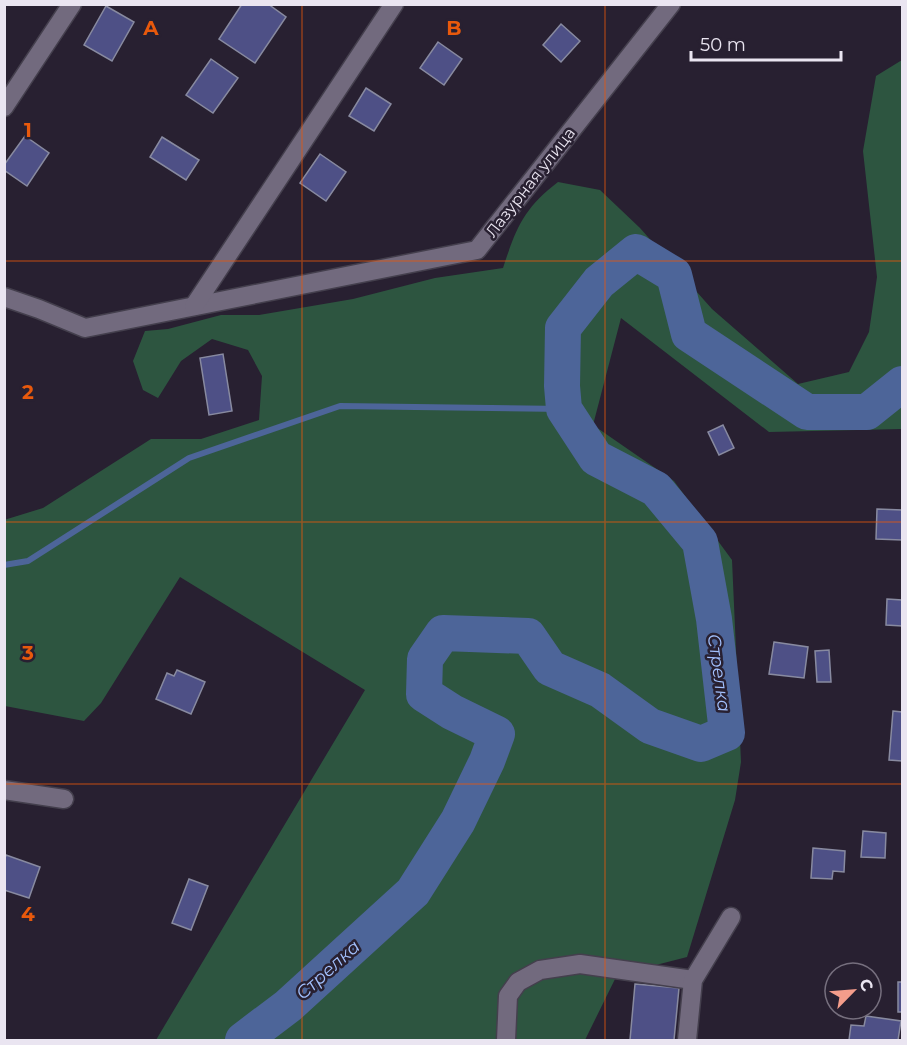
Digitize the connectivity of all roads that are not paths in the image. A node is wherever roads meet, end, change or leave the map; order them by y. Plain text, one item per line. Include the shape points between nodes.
1 (72, 4) edge
2 (394, 4) edge
3 (671, 4) edge
4 (4, 106) edge
5 (4, 297) edge
6 (196, 305) junction
7 (4, 790) edge
8 (64, 799) dead end
9 (731, 917) dead end
10 (693, 980) junction
11 (506, 1041) edge
12 (687, 1041) edge

1 - 4 street
2 - 6 street
3 - 6 street, Лазурная улица via 477,249
5 - 6 street, Лазурная улица via 85,328
7 - 8 street
9 - 10 street
10 - 11 street via 580,964 540,970 518,982 508,996
10 - 12 street

